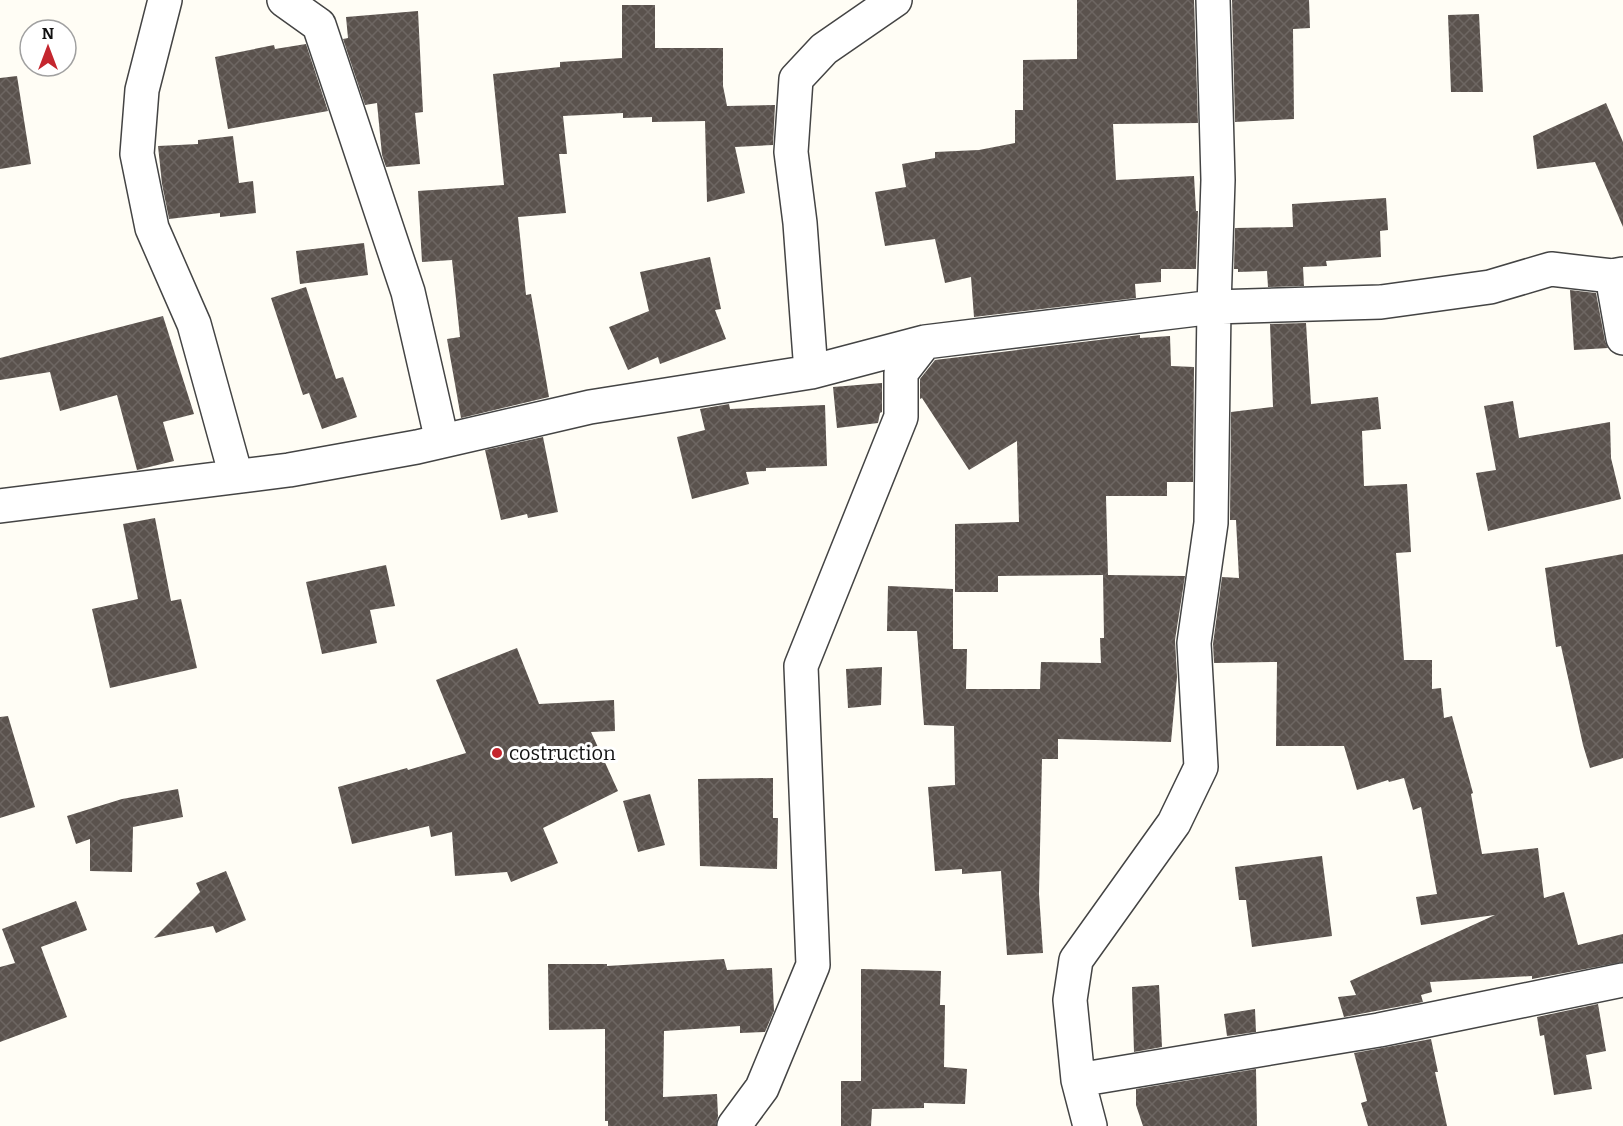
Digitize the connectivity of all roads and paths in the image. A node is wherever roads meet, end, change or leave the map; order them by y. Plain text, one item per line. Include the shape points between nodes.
1 (165, 0) edge
2 (284, 0) edge
3 (895, 0) edge
4 (1213, 0) edge
5 (1618, 275) edge
6 (1214, 307) junction
7 (1623, 338) edge
8 (925, 342) junction
9 (811, 372) junction
10 (442, 441) junction
11 (236, 476) junction
12 (0, 507) edge
13 (1623, 980) edge
14 (1078, 1080) junction
15 (734, 1126) edge
16 (1090, 1126) edge

1 - 11 street via 142,90 136,153 152,228 194,324
2 - 10 street via 320,25 408,292
3 - 9 street via 824,49 796,79 790,152 800,223
4 - 6 street via 1218,180
5 - 6 street via 1551,269 1490,287 1381,302
5 - 7 street
6 - 8 street
6 - 14 street via 1210,523 1194,643 1201,767 1174,823 1076,960 1070,1000
8 - 9 street
8 - 15 street via 901,374 901,417 801,666 813,965 762,1088
9 - 10 street via 590,407
10 - 11 street
11 - 12 street
13 - 14 street via 1379,1030
14 - 16 street

